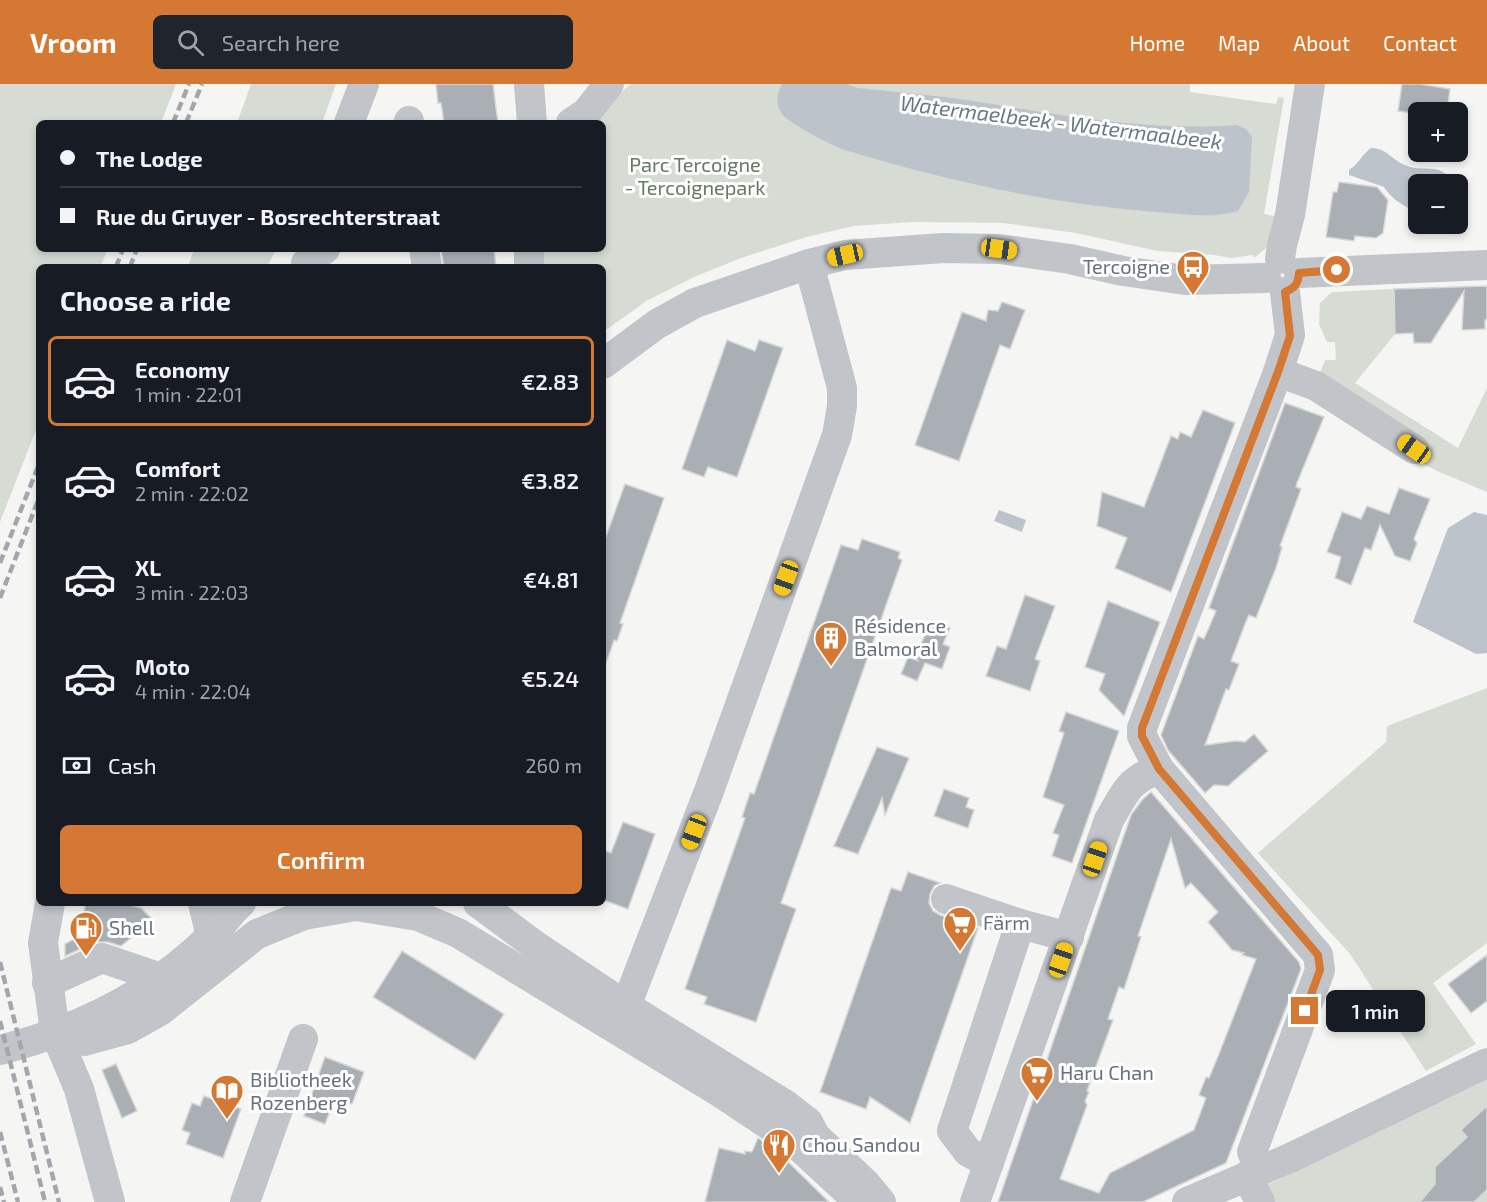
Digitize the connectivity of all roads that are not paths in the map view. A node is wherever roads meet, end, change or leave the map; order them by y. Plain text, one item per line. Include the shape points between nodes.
1 (364, 84) edge
2 (529, 84) edge
3 (609, 84) edge
4 (1310, 84) edge
5 (350, 120) edge
6 (532, 120) edge
7 (576, 120) edge
8 (809, 264) junction
9 (1487, 265) edge
10 (1283, 275) junction
11 (606, 362) edge
12 (1278, 372) junction
13 (1414, 449) dead end
14 (1159, 769) junction
15 (946, 899) dead end
16 (49, 906) edge
17 (231, 906) edge
18 (275, 906) edge
19 (347, 906) edge
20 (366, 906) edge
21 (444, 906) edge
22 (482, 906) edge
23 (203, 914) edge
24 (1020, 924) junction
25 (1069, 937) junction
26 (536, 946) junction
27 (161, 978) junction
28 (47, 983) junction
29 (626, 1006) junction
30 (55, 1032) junction
31 (303, 1040) dead end
32 (0, 1050) edge
33 (1487, 1063) edge
34 (808, 1122) junction
35 (989, 1163) junction
36 (1253, 1173) junction
37 (110, 1202) edge
38 (245, 1202) edge
39 (859, 1202) edge
40 (881, 1202) edge
41 (903, 1202) edge
42 (975, 1202) edge
43 (1187, 1202) edge
44 (1260, 1202) edge

1 - 5 street
2 - 6 street
3 - 7 street
4 - 10 street via 1282,244
8 - 10 street via 845,255 943,248 1011,251 1185,280
8 - 11 street via 695,303 657,324
8 - 29 street via 842,388 837,435
9 - 10 street
10 - 12 street via 1290,336
12 - 13 street via 1316,386
12 - 14 street via 1144,719 1142,736
14 - 25 street via 1130,785 1109,820
14 - 36 street via 1318,955 1320,970 1252,1152
15 - 24 street
16 - 28 street via 43,943
17 - 23 street
18 - 23 street via 255,913
19 - 30 street via 304,915 257,934 160,1011 128,1029 84,1041
20 - 39 street via 418,916 458,933 793,1141
21 - 26 street via 485,928
22 - 26 street
23 - 27 street
24 - 25 street
24 - 35 street via 952,1131 968,1152
25 - 35 street
26 - 29 street
27 - 28 street via 102,958
27 - 30 street via 106,1011
28 - 30 street
29 - 34 street
30 - 32 street
30 - 37 street via 79,1089
31 - 38 street
33 - 36 street
34 - 40 street via 815,1136
34 - 41 street via 822,1124 853,1144
35 - 42 street
36 - 43 street
36 - 44 street

